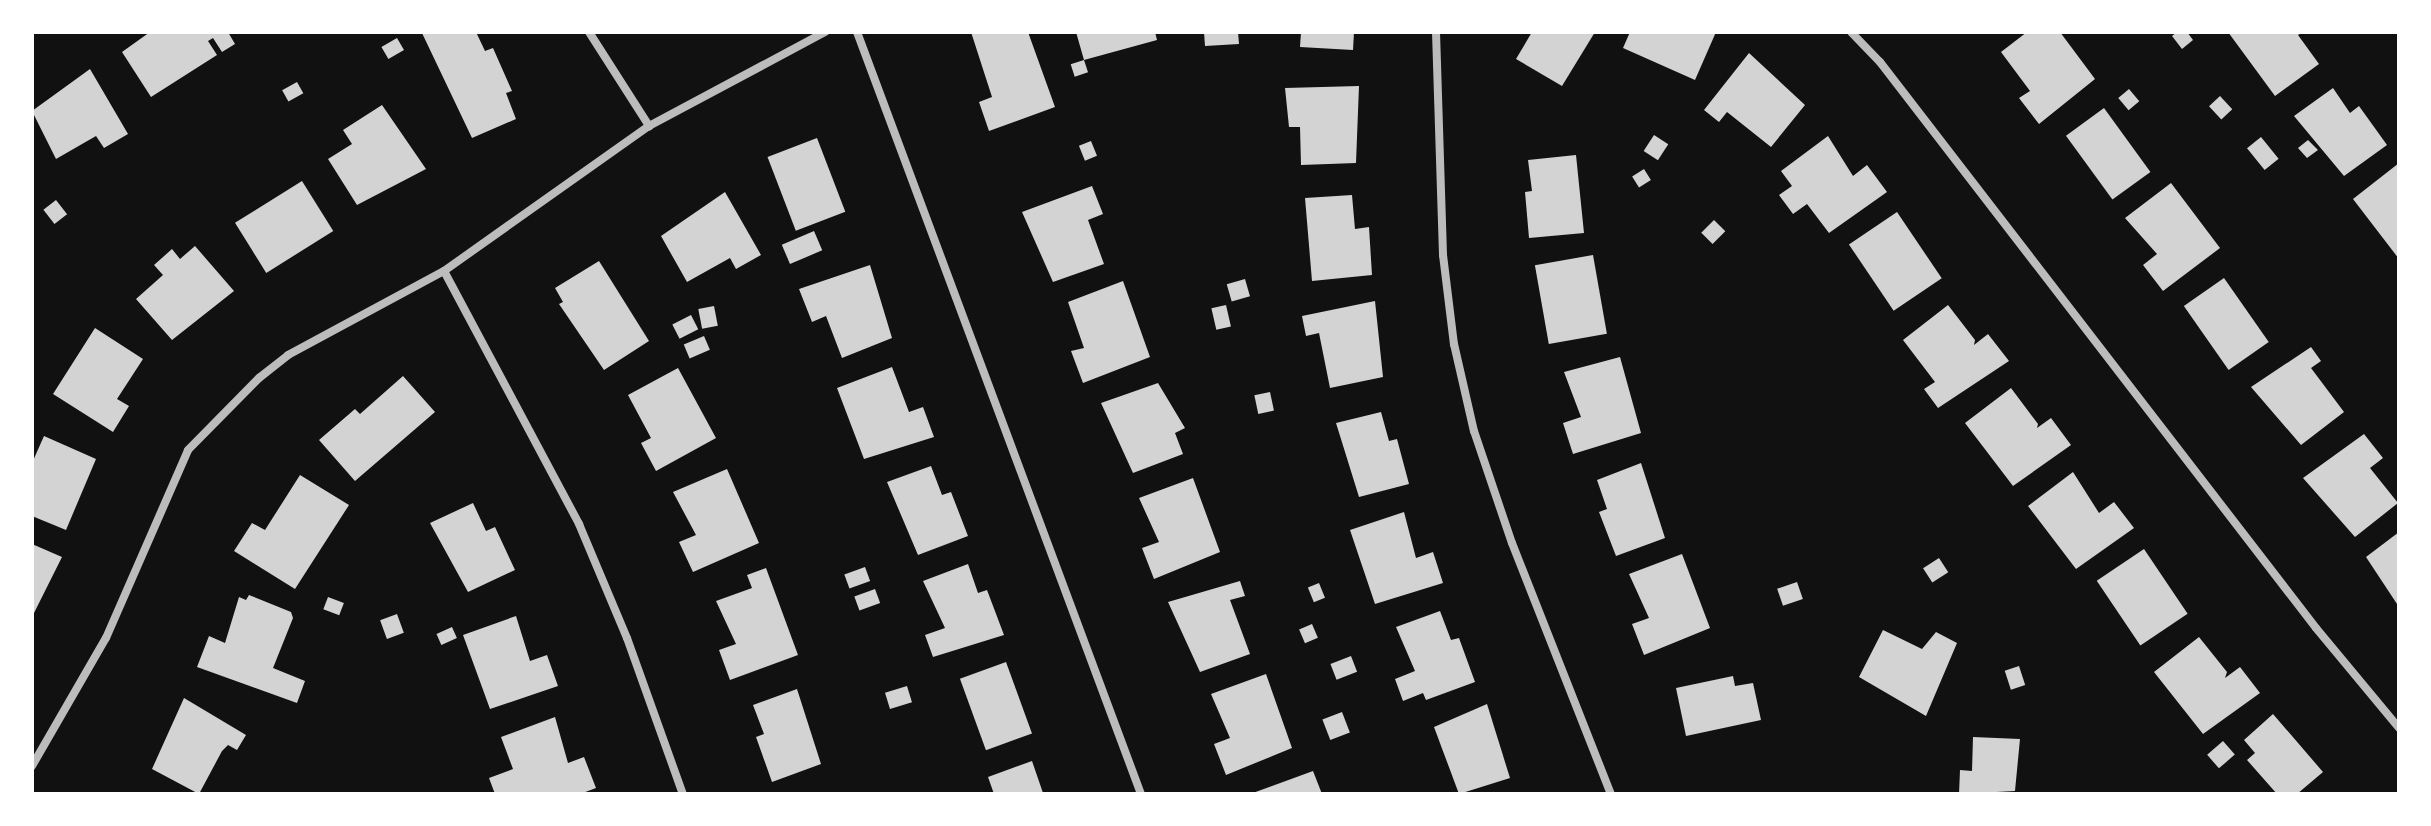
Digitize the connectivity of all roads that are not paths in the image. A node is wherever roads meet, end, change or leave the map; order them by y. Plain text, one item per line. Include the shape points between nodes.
1 (589, 32) edge
2 (825, 32) edge
3 (857, 32) edge
4 (1436, 32) edge
5 (1851, 32) edge
6 (649, 126) junction
7 (444, 271) junction
8 (2399, 728) edge
9 (32, 766) edge
10 (683, 794) edge
11 (1141, 794) edge
12 (1611, 794) edge

1 - 6 street
2 - 6 street
3 - 11 street
4 - 12 street via 1443,255 1461,373 1512,543
5 - 8 street via 1880,62 2297,604
6 - 7 street
7 - 9 street via 288,355 195,441 169,485 106,638
7 - 10 street via 579,524

